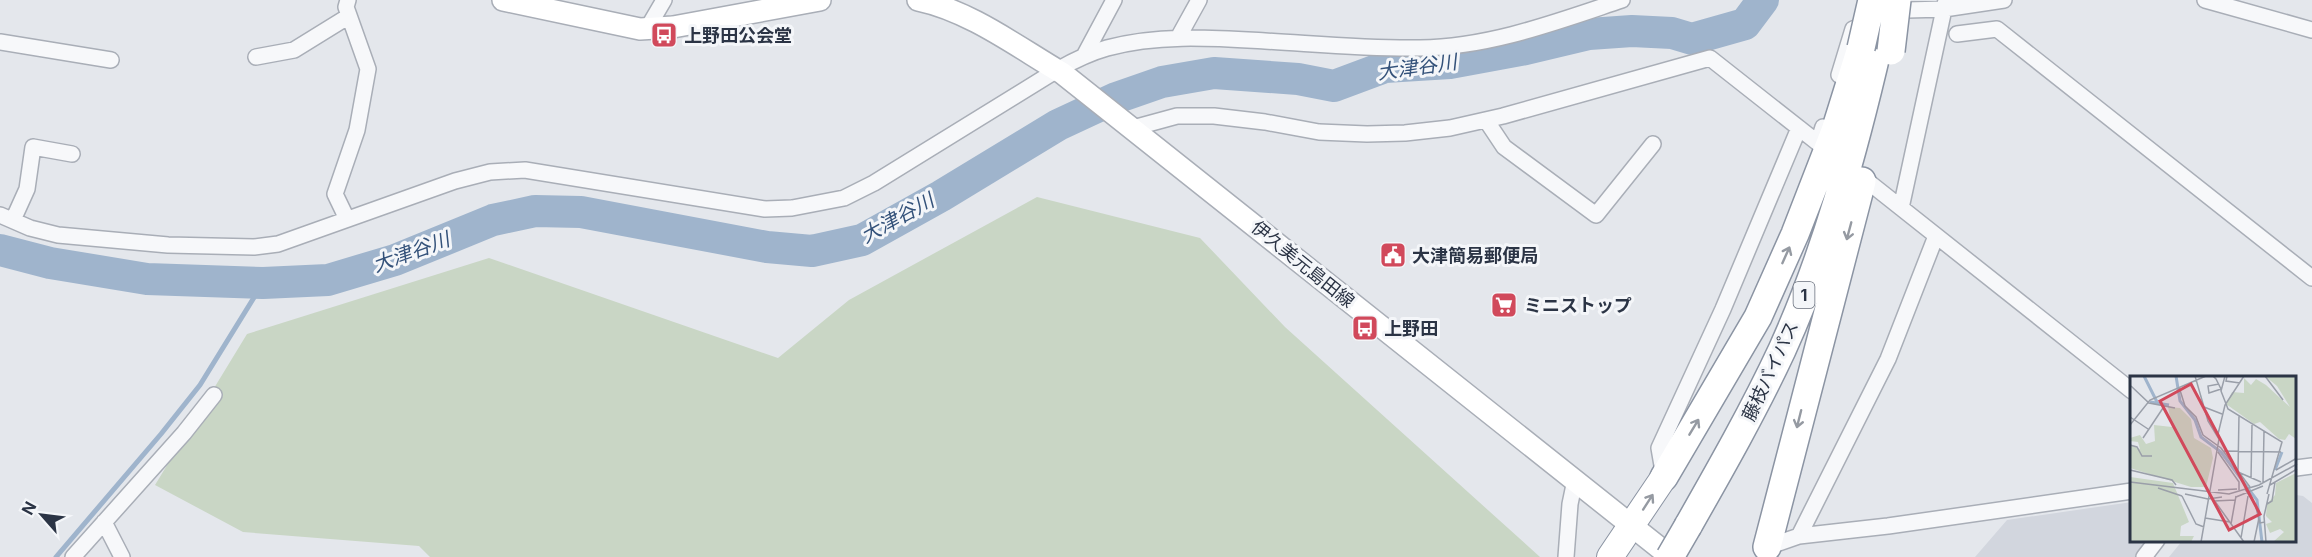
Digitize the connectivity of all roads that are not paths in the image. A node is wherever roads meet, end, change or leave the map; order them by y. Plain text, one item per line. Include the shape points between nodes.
1 (348, 0) edge
2 (503, 0) edge
3 (664, 0) edge
4 (820, 0) edge
5 (918, 0) edge
6 (1114, 0) edge
7 (1199, 0) edge
8 (1622, 0) edge
9 (1872, 0) edge
10 (1887, 0) edge
11 (1897, 0) edge
12 (2004, 0) edge
13 (2205, 0) edge
14 (1945, 4) edge
15 (349, 16) junction
16 (647, 28) junction
17 (2312, 30) edge
18 (1957, 34) dead end
19 (1178, 38) junction
20 (0, 42) edge
21 (1877, 49) junction
22 (1084, 56) junction
23 (256, 57) dead end
24 (111, 60) dead end
25 (1059, 71) junction
26 (1486, 120) junction
27 (1130, 126) junction
28 (1799, 128) junction
29 (1653, 144) dead end
30 (72, 154) dead end
31 (1871, 184) dead end
32 (1901, 208) junction
33 (6, 218) edge
34 (348, 219) junction
35 (1936, 236) junction
36 (2312, 278) edge
37 (2130, 389) edge
38 (214, 395) dead end
39 (2312, 466) edge
40 (2297, 468) edge
41 (1664, 477) junction
42 (1575, 480) junction
43 (2130, 491) edge
44 (104, 522) junction
45 (1632, 526) junction
46 (1799, 536) junction
47 (2155, 542) edge
48 (1765, 552) edge
49 (73, 557) edge
50 (122, 557) edge
51 (1566, 557) edge
52 (1610, 557) edge
53 (1670, 557) edge
54 (2144, 557) edge

1 - 15 street
2 - 16 main road
3 - 16 street
4 - 16 main road via 673,27
5 - 25 main road, 伊久美元島田線 via 970,19
6 - 22 street
7 - 19 street
8 - 19 street via 1518,34 1421,48
9 - 21 highway, 1, bridge
10 - 21 highway, 藤枝バイパス / 1
11 - 21 highway, 1, bridge
12 - 14 street
13 - 17 street
14 - 28 street via 1907,10 1852,29 1818,143
14 - 32 street
15 - 23 street via 294,51
15 - 34 street via 368,69 357,130 335,194
18 - 36 street via 1997,29
19 - 22 street via 1109,48
20 - 24 street
41 -> 21 highway, 1 via 1758,317 1835,131
21 -> 48 highway, 1 via 1857,202
21 - 53 highway, 藤枝バイパス / 1, bridge via 1855,145 1810,280 1782,349 1738,438
22 - 25 street
25 - 27 main road, 伊久美元島田線
25 - 34 street via 874,183 844,198 820,203 765,209 525,170 490,172 455,181
26 - 27 street via 1396,134 1319,132 1214,116 1177,116
26 - 28 street via 1710,58
26 - 29 street via 1504,147 1596,215
27 - 42 main road, 伊久美元島田線
28 - 41 street via 1659,448
30 - 33 street via 33,147 27,189
31 - 32 street
32 - 35 street
33 - 34 street via 58,235 168,245 254,247 278,244
35 - 37 street
35 - 46 street via 1888,359
38 - 44 street
39 - 40 street
45 -> 41 highway, 1
42 - 45 main road, 伊久美元島田線
42 - 51 street
43 - 46 street
44 - 49 street
44 - 50 street
45 - 52 highway, 1
45 - 53 main road, 伊久美元島田線
46 - 48 street
47 - 54 street

